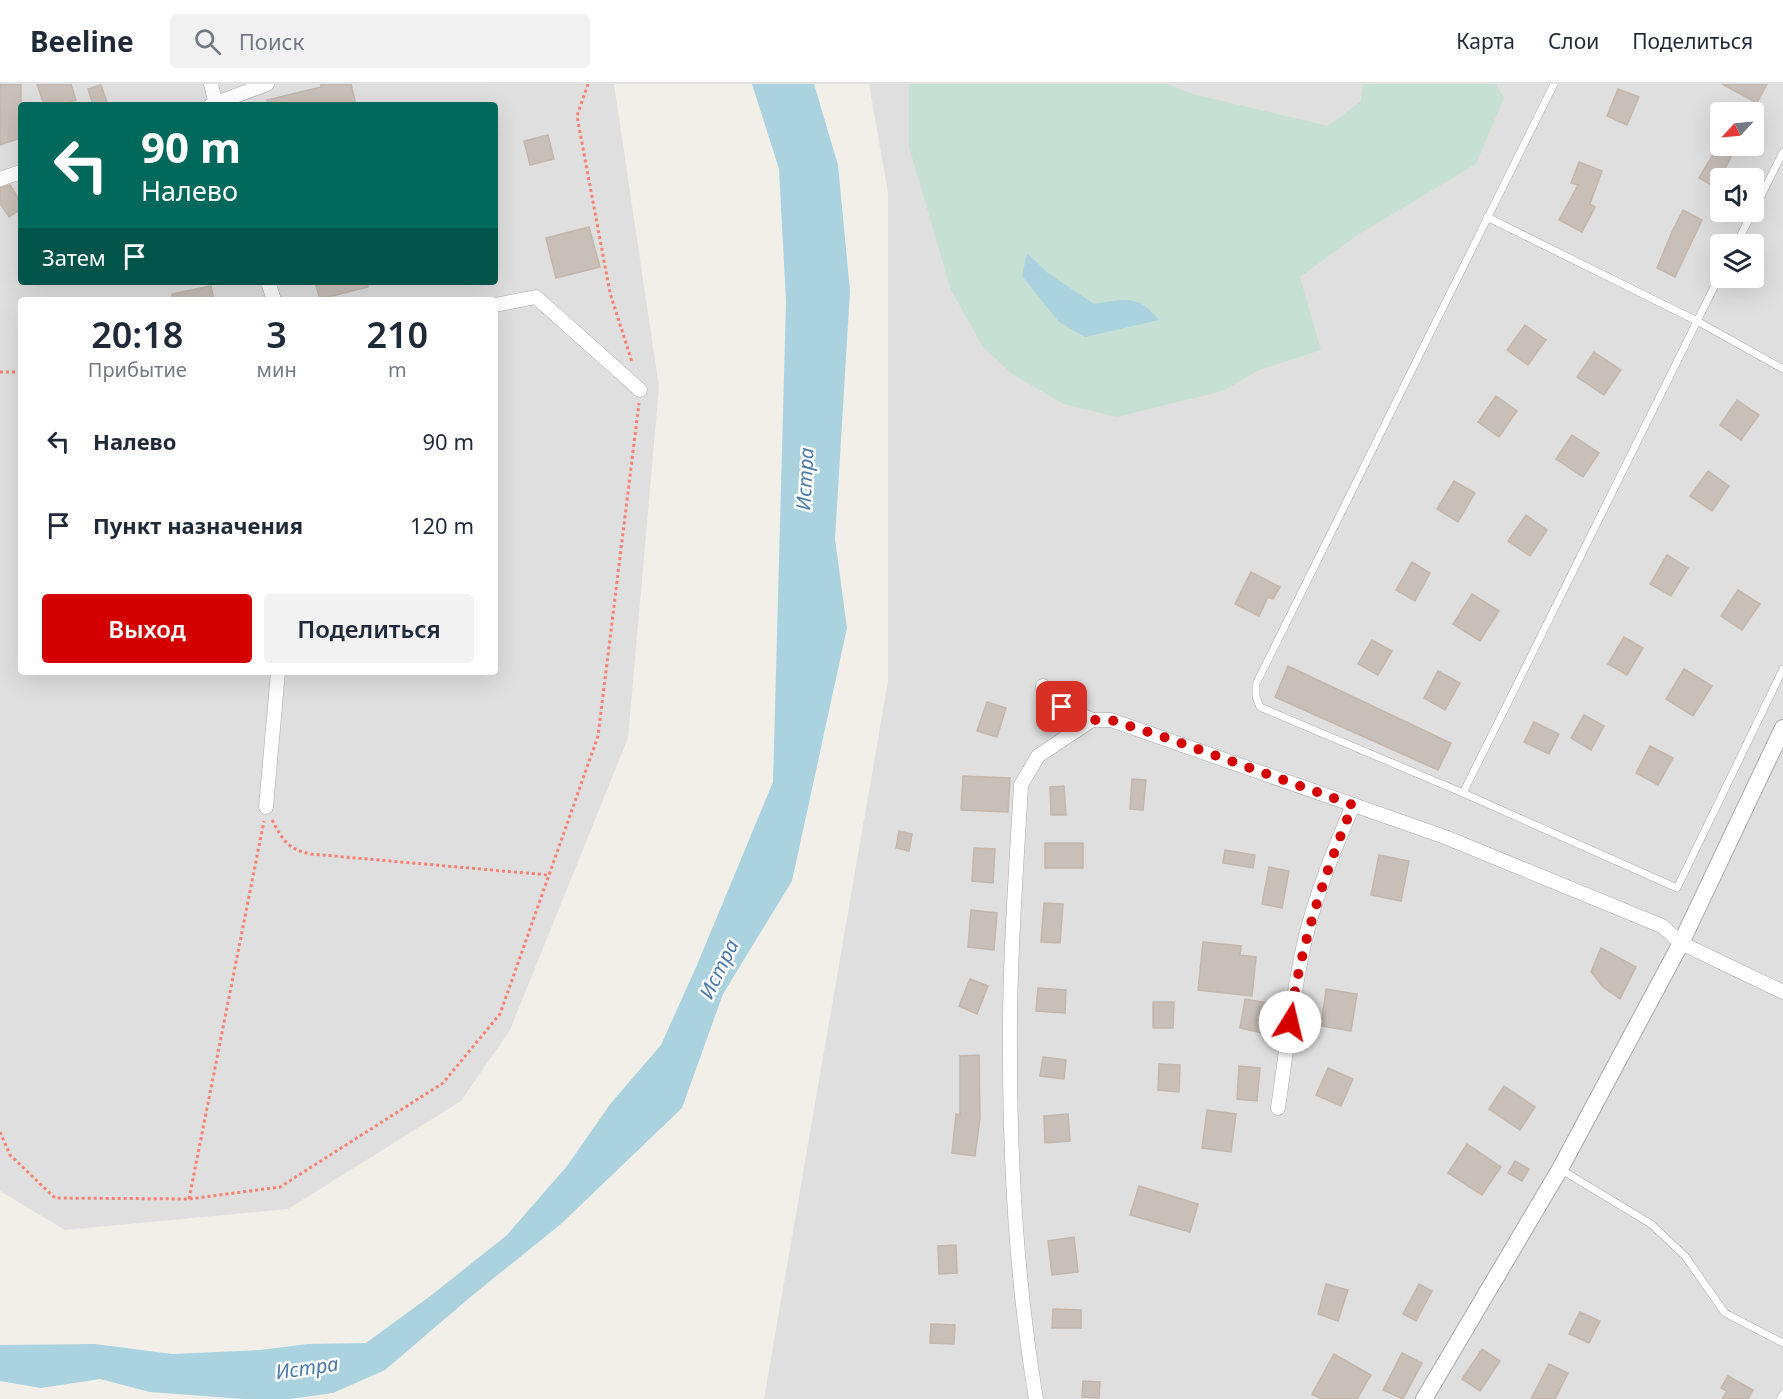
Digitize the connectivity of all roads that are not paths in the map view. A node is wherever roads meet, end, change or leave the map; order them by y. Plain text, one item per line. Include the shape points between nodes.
1 (211, 84) edge
2 (267, 84) edge
3 (1554, 84) edge
4 (214, 102) edge
5 (219, 102) edge
6 (1783, 152) edge
7 (18, 173) edge
8 (0, 179) edge
9 (1764, 189) edge
10 (1487, 217) junction
11 (1713, 288) edge
12 (498, 304) edge
13 (1697, 321) junction
14 (1783, 369) edge
15 (640, 390) road end
16 (1783, 669) edge
17 (278, 675) edge
18 (1042, 686) dead end
19 (1092, 720) junction
20 (1783, 728) edge
21 (1463, 793) junction
22 (1353, 805) junction
23 (266, 807) road end
24 (1681, 943) junction
25 (1783, 992) edge
26 (1278, 1108) dead end
27 (1560, 1169) junction
28 (1783, 1342) edge
29 (1783, 1394) edge
30 (1036, 1399) edge
31 (1424, 1399) edge
32 (1780, 1399) edge

1 - 4 street
2 - 5 street
3 - 10 lane
6 - 9 lane
7 - 8 street
10 - 13 lane
10 - 21 lane via 1256,684 1260,707
11 - 13 lane
12 - 15 street via 536,297
13 - 14 lane
13 - 21 lane
16 - 21 lane via 1677,888
17 - 23 street
18 - 19 street via 1062,707
19 - 22 street via 1111,720 1156,734
19 - 30 street via 1038,756 1021,785 1010,1053 1012,1164 1023,1325
20 - 24 street
22 - 24 street via 1445,837 1662,926
22 - 26 street via 1332,855 1305,941
24 - 25 street
24 - 27 street
27 - 28 lane via 1651,1224 1685,1256 1725,1313
27 - 31 street
29 - 32 lane

